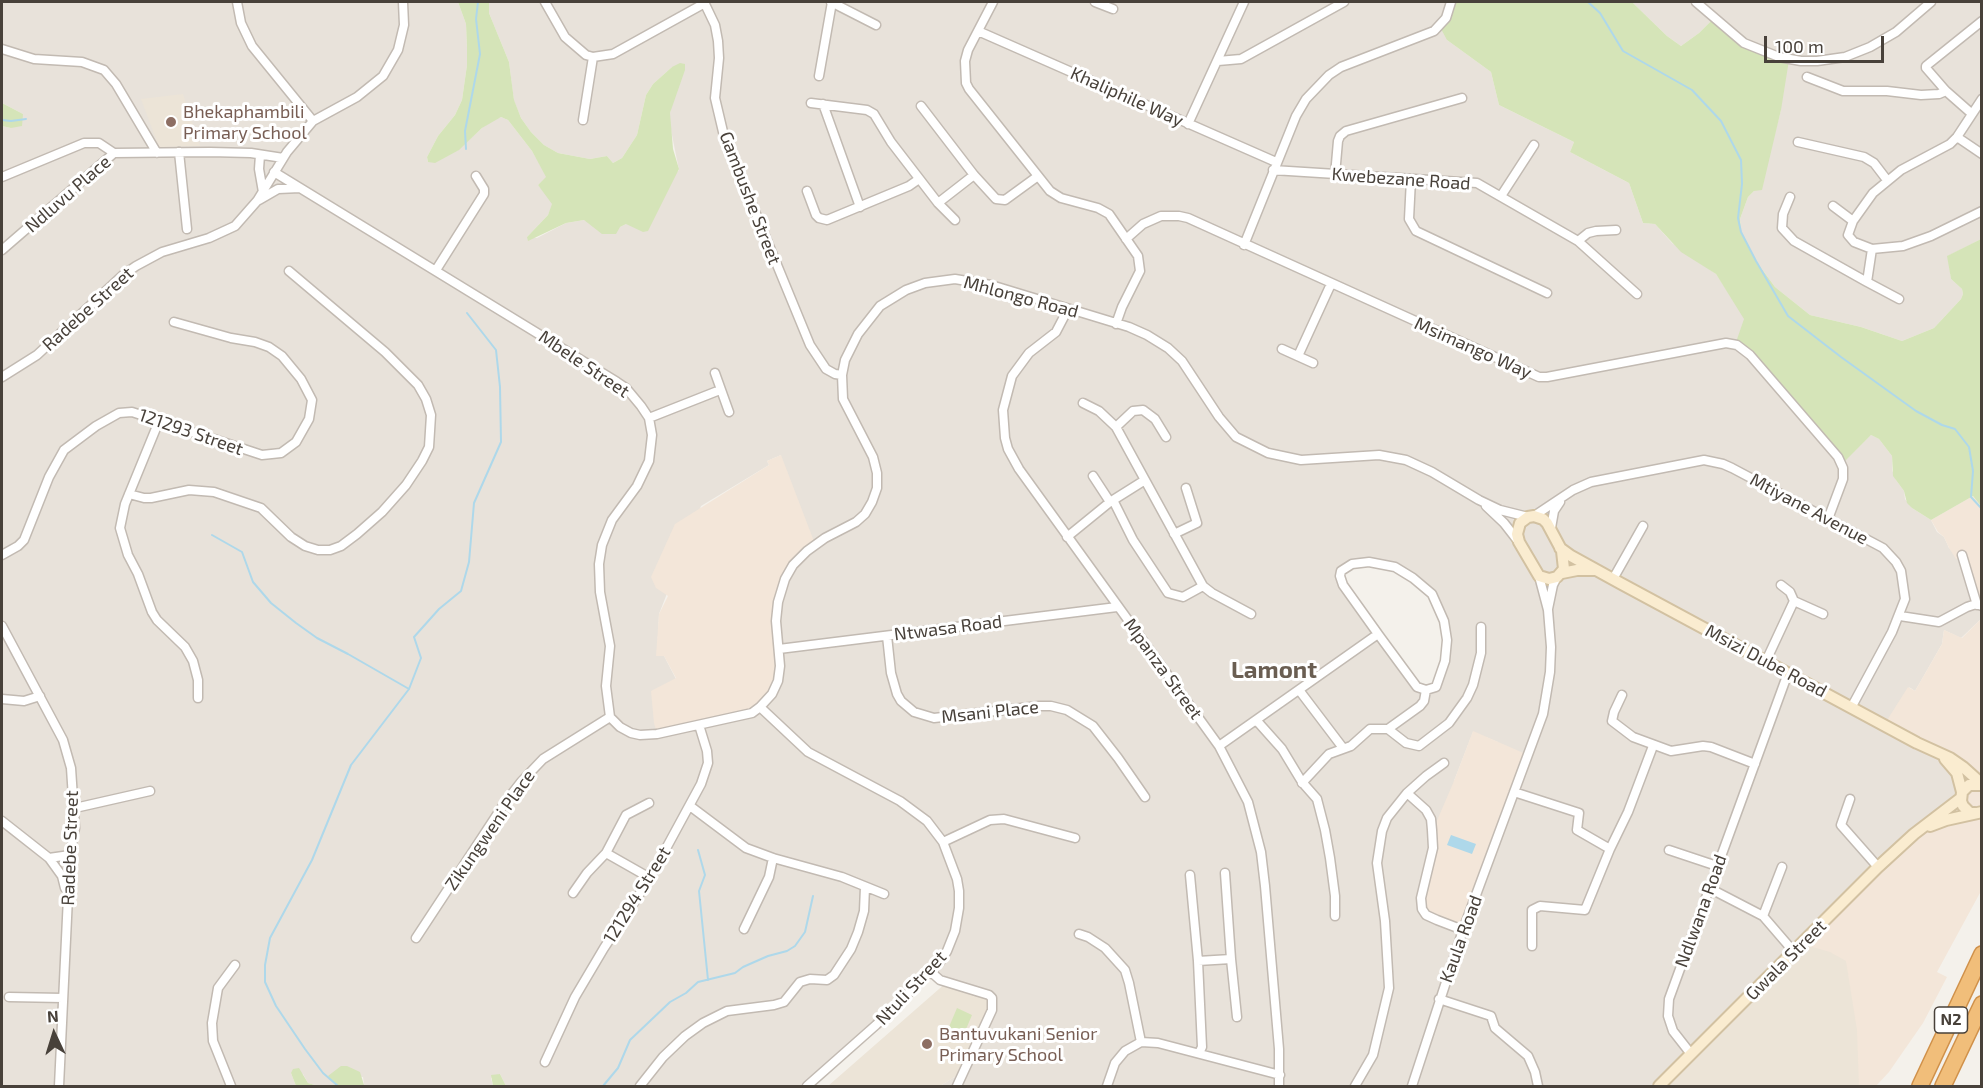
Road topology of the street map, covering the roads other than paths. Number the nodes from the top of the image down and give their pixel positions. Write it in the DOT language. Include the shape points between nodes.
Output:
graph roads {
  1 [pos="237,2"];
  2 [pos="403,2"];
  3 [pos="545,2"];
  4 [pos="705,2"];
  5 [pos="832,2"];
  6 [pos="993,2"];
  7 [pos="1095,2"];
  8 [pos="1244,2"];
  9 [pos="1344,2"];
  10 [pos="1450,2"];
  11 [pos="1696,2"];
  12 [pos="1931,2"];
  13 [pos="1113,9"];
  14 [pos="1982,21"];
  15 [pos="876,25"];
  16 [pos="978,31"];
  17 [pos="2,49"];
  18 [pos="593,57"];
  19 [pos="1218,61"];
  20 [pos="819,76"];
  21 [pos="1807,77"];
  22 [pos="1946,91"];
  23 [pos="1462,98"];
  24 [pos="1982,99"];
  25 [pos="811,103"];
  26 [pos="822,104"];
  27 [pos="921,106"];
  28 [pos="1971,113"];
  29 [pos="583,120"];
  30 [pos="313,121"];
  31 [pos="1188,124"];
  32 [pos="1957,137"];
  33 [pos="1798,142"];
  34 [pos="1534,145"];
  35 [pos="179,152"];
  36 [pos="114,153"];
  37 [pos="157,153"];
  38 [pos="1982,154"];
  39 [pos="260,155"];
  40 [pos="283,158"];
  41 [pos="1275,166"];
  42 [pos="274,172"];
  43 [pos="974,175"];
  44 [pos="1335,175"];
  45 [pos="476,176"];
  46 [pos="1038,176"];
  47 [pos="2,177"];
  48 [pos="919,178"];
  49 [pos="1411,179"];
  50 [pos="1887,180"];
  51 [pos="303,189"];
  52 [pos="807,191"];
  53 [pos="262,192"];
  54 [pos="1501,196"];
  55 [pos="1790,197"];
  56 [pos="257,201"];
  57 [pos="938,203"];
  58 [pos="1833,206"];
  59 [pos="860,207"];
  60 [pos="1982,211"];
  61 [pos="955,220"];
  62 [pos="1853,221"];
  63 [pos="188,229"];
  64 [pos="1616,230"];
  65 [pos="1126,239"];
  66 [pos="1578,241"];
  67 [pos="1244,245"];
  68 [pos="1872,249"];
  69 [pos="2,250"];
  70 [pos="436,270"];
  71 [pos="289,271"];
  72 [pos="1868,282"];
  73 [pos="1331,284"];
  74 [pos="1547,292"];
  75 [pos="1637,294"];
  76 [pos="1899,299"];
  77 [pos="1068,309"];
  78 [pos="174,322"];
  79 [pos="1116,324"];
  80 [pos="1282,349"];
  81 [pos="1298,356"];
  82 [pos="1313,363"];
  83 [pos="715,373"];
  84 [pos="842,375"];
  85 [pos="2,377"];
  86 [pos="720,390"];
  87 [pos="1083,403"];
  88 [pos="729,412"];
  89 [pos="649,418"];
  90 [pos="159,421"];
  91 [pos="1116,427"];
  92 [pos="1166,436"];
  93 [pos="1093,476"];
  94 [pos="1145,480"];
  95 [pos="1186,488"];
  96 [pos="129,494"];
  97 [pos="1564,497"];
  98 [pos="1479,500"];
  99 [pos="1111,501"];
  100 [pos="1531,517"];
  101 [pos="1828,519"];
  102 [pos="1643,526"];
  103 [pos="1551,528"];
  104 [pos="1174,534"];
  105 [pos="1067,537"];
  106 [pos="1519,542"];
  107 [pos="1560,548"];
  108 [pos="2,555"];
  109 [pos="1962,555"];
  110 [pos="1597,570"];
  111 [pos="1559,575"];
  112 [pos="1539,576"];
  113 [pos="1613,579"];
  114 [pos="1781,585"];
  115 [pos="1203,586"];
  116 [pos="1794,601"];
  117 [pos="1979,605"];
  118 [pos="1117,607"];
  119 [pos="1548,610"];
  120 [pos="1251,614"];
  121 [pos="1823,614"];
  122 [pos="1900,616"];
  123 [pos="2,626"];
  124 [pos="1480,627"];
  125 [pos="1378,634"];
  126 [pos="887,636"];
  127 [pos="779,650"];
  128 [pos="1766,661"];
  129 [pos="1788,673"];
  130 [pos="1299,690"];
  131 [pos="1426,690"];
  132 [pos="1622,695"];
  133 [pos="40,696"];
  134 [pos="198,698"];
  135 [pos="2,699"];
  136 [pos="760,707"];
  137 [pos="1851,708"];
  138 [pos="610,717"];
  139 [pos="1257,721"];
  140 [pos="699,725"];
  141 [pos="1388,729"];
  142 [pos="1220,746"];
  143 [pos="1653,746"];
  144 [pos="1343,748"];
  145 [pos="1935,752"];
  146 [pos="1444,764"];
  147 [pos="1755,764"];
  148 [pos="1302,783"];
  149 [pos="1982,785"];
  150 [pos="150,791"];
  151 [pos="1514,792"];
  152 [pos="1407,793"];
  153 [pos="1962,795"];
  154 [pos="1145,797"];
  155 [pos="1850,799"];
  156 [pos="649,803"];
  157 [pos="690,806"];
  158 [pos="75,808"];
  159 [pos="1978,813"];
  160 [pos="2,821"];
  161 [pos="1914,834"];
  162 [pos="1075,838"];
  163 [pos="943,842"];
  164 [pos="1610,849"];
  165 [pos="1669,850"];
  166 [pos="606,854"];
  167 [pos="70,855"];
  168 [pos="49,858"];
  169 [pos="773,858"];
  170 [pos="1717,866"];
  171 [pos="1782,867"];
  172 [pos="1878,867"];
  173 [pos="1225,873"];
  174 [pos="1190,875"];
  175 [pos="650,878"];
  176 [pos="865,886"];
  177 [pos="1709,888"];
  178 [pos="573,894"];
  179 [pos="884,894"];
  180 [pos="68,897"];
  181 [pos="1335,916"];
  182 [pos="1763,916"];
  183 [pos="744,929"];
  184 [pos="1462,930"];
  185 [pos="1079,934"];
  186 [pos="416,938"];
  187 [pos="1532,946"];
  188 [pos="1794,952"];
  189 [pos="1982,954"];
  190 [pos="1231,959"];
  191 [pos="1198,962"];
  192 [pos="235,965"];
  193 [pos="931,972"];
  194 [pos="9,997"];
  195 [pos="63,998"];
  196 [pos="1439,999"];
  197 [pos="1982,1004"];
  198 [pos="1237,1017"];
  199 [pos="1141,1042"];
  200 [pos="1199,1053"];
  201 [pos="1691,1054"];
  202 [pos="545,1062"];
  203 [pos="1280,1075"];
  204 [pos="59,1086"];
  205 [pos="231,1086"];
  206 [pos="640,1086"];
  207 [pos="807,1086"];
  208 [pos="959,1086"];
  209 [pos="1107,1086"];
  210 [pos="1279,1086"];
  211 [pos="1355,1086"];
  212 [pos="1412,1086"];
  213 [pos="1538,1086"];
  214 [pos="1659,1086"];
  215 [pos="1920,1086"];
  216 [pos="1943,1086"];
  1 -- 30 [label="street" via="252,46"];
  2 -- 30 [label="street" via="401,39 383,76 357,97"];
  3 -- 18 [label="street" via="565,37"];
  4 -- 18 [label="street" via="614,54"];
  4 -- 84 [label="street, Gambushe Street" via="718,41 715,98 724,136 813,351 826,369"];
  5 -- 15 [label="street"];
  5 -- 20 [label="street"];
  6 -- 16 [label="street"];
  7 -- 13 [label="street"];
  8 -- 19 [label="street"];
  9 -- 19 [label="street" via="1241,59"];
  10 -- 41 [label="street" via="1446,18 1434,31 1352,61 1329,75 1301,107"];
  11 -- 12 [label="street" via="1744,43 1779,57 1817,62 1870,48"];
  14 -- 22 [label="street" via="1926,66"];
  16 -- 31 [label="street, Khaliphile Way"];
  16 -- 46 [label="street" via="964,62 966,83"];
  17 -- 37 [label="street" via="34,59 82,62 104,70"];
  18 -- 29 [label="street"];
  19 -- 31 [label="street"];
  21 -- 22 [label="street" via="1848,91 1921,95"];
  22 -- 28 [label="street"];
  23 -- 44 [label="street" via="1346,131 1338,141"];
  24 -- 28 [label="street"];
  25 -- 26 [label="street"];
  26 -- 48 [label="street" via="874,114"];
  26 -- 59 [label="street"];
  27 -- 43 [label="street"];
  28 -- 32 [label="street"];
  30 -- 40 [label="street, Radebe Street"];
  31 -- 41 [label="street, Khaliphile Way"];
  32 -- 38 [label="street"];
  32 -- 50 [label="street"];
  33 -- 50 [label="street" via="1864,157"];
  34 -- 54 [label="street"];
  35 -- 37 [label="street, Ndluvu Place"];
  35 -- 39 [label="street, Ndluvu Place"];
  35 -- 63 [label="street"];
  36 -- 37 [label="street, Ndluvu Place"];
  36 -- 47 [label="street" via="99,143 84,143"];
  36 -- 69 [label="street, Ndluvu Place"];
  39 -- 40 [label="street, Ndluvu Place"];
  39 -- 53 [label="street"];
  40 -- 42 [label="street, Radebe Street"];
  41 -- 44 [label="street, Kwebezane Road"];
  41 -- 67 [label="street"];
  42 -- 51 [label="street, Mbele Street"];
  42 -- 53 [label="street, Radebe Street"];
  43 -- 46 [label="street" via="999,200 1005,200"];
  43 -- 57 [label="street"];
  44 -- 49 [label="street, Kwebezane Road"];
  45 -- 70 [label="street" via="484,194"];
  46 -- 65 [label="street" via="1054,195 1108,214"];
  48 -- 57 [label="street"];
  48 -- 59 [label="street"];
  49 -- 54 [label="street, Kwebezane Road" via="1471,182"];
  49 -- 74 [label="street" via="1409,219 1416,231"];
  50 -- 62 [label="street"];
  51 -- 56 [label="street" via="279,189"];
  51 -- 70 [label="street, Mbele Street"];
  52 -- 59 [label="street" via="822,220"];
  53 -- 56 [label="street, Radebe Street"];
  54 -- 66 [label="street, Kwebezane Road"];
  55 -- 72 [label="street" via="1782,228 1790,238"];
  56 -- 85 [label="street, Radebe Street" via="235,226 162,252 136,266 37,355"];
  57 -- 61 [label="street"];
  58 -- 62 [label="street"];
  60 -- 68 [label="street" via="1910,244"];
  62 -- 68 [label="street" via="1850,239"];
  64 -- 66 [label="street" via="1588,233"];
  65 -- 67 [label="street, Msimango Way" via="1153,219 1179,216"];
  65 -- 79 [label="street" via="1140,261 1140,271"];
  66 -- 75 [label="street, Kwebezane Road"];
  67 -- 73 [label="street, Msimango Way"];
  68 -- 72 [label="street"];
  70 -- 89 [label="street, Mbele Street" via="626,388"];
  71 -- 96 [label="street" via="385,352 426,399 431,415 429,447 406,485 357,534 330,550 305,546 261,508 214,492 189,490 151,498"];
  72 -- 76 [label="street"];
  73 -- 81 [label="street"];
  73 -- 101 [label="street, Msimango Way" via="1539,377 1726,343 1737,345 1838,457 1844,479"];
  77 -- 79 [label="street, Mhlongo Road"];
  77 -- 84 [label="street, Mhlongo Road" via="974,281 925,283 880,306 858,334"];
  77 -- 105 [label="street, Mpanza Street" via="1056,332 1029,353 1012,376 1003,421 1012,458"];
  78 -- 90 [label="street, 121293 Street" via="269,347 301,379 312,400 302,433 289,449 271,456"];
  79 -- 98 [label="street, Mhlongo Road" via="1147,335 1176,354 1226,427 1259,449 1300,460 1394,457 1417,465"];
  80 -- 81 [label="street"];
  81 -- 82 [label="street"];
  83 -- 86 [label="street"];
  84 -- 127 [label="street, Mhlongo Road" via="843,399 873,457 877,488 872,502 856,522 815,544 793,565 778,602"];
  86 -- 88 [label="street"];
  86 -- 89 [label="street"];
  87 -- 91 [label="street"];
  89 -- 138 [label="street" via="649,461 637,486 612,520 599,564 610,646 606,686"];
  90 -- 96 [label="street"];
  90 -- 108 [label="street, 121293 Street" via="132,412 119,413 64,450 24,540"];
  91 -- 92 [label="street" via="1132,411 1143,410 1155,419"];
  91 -- 94 [label="street"];
  93 -- 99 [label="street"];
  94 -- 99 [label="street"];
  94 -- 104 [label="street"];
  95 -- 104 [label="street" via="1197,523"];
  96 -- 134 [label="street" via="120,519 122,538 152,612 193,661"];
  97 -- 100 [label="street, Mtiyane Avenue"];
  97 -- 101 [label="street, Mtiyane Avenue" via="1600,479 1704,460 1732,468"];
  97 -- 103 [label="street" via="1554,511"];
  98 -- 100 [label="street, Mhlongo Road"];
  98 -- 106 [label="street, Mhlongo Road"];
  99 -- 105 [label="street"];
  99 -- 115 [label="street" via="1168,593 1183,597"];
  100 -- 103 [label="street" via="1543,519"];
  100 -- 106 [label="street" via="1517,528"];
  101 -- 122 [label="street, Mtiyane Avenue" via="1882,548 1896,562 1905,589"];
  102 -- 113 [label="street"];
  103 -- 107 [label="street"];
  104 -- 115 [label="street"];
  105 -- 118 [label="street, Mpanza Street"];
  106 -- 112 [label="street"];
  107 -- 110 [label="street, Msizi Dube Road"];
  107 -- 111 [label="street" via="1564,564"];
  109 -- 117 [label="street"];
  110 -- 111 [label="street"];
  110 -- 113 [label="street, Msizi Dube Road"];
  111 -- 112 [label="street" via="1549,579"];
  111 -- 119 [label="street, Kaula Road"];
  112 -- 119 [label="street, Kaula Road"];
  113 -- 128 [label="street, Msizi Dube Road"];
  114 -- 116 [label="street"];
  115 -- 120 [label="street"];
  116 -- 121 [label="street"];
  116 -- 128 [label="street"];
  117 -- 122 [label="street" via="1939,622"];
  118 -- 126 [label="street, Ntwasa Road"];
  118 -- 142 [label="street, Mpanza Street"];
  119 -- 151 [label="street, Kaula Road" via="1552,653 1548,689 1543,714"];
  122 -- 137 [label="street, Mtiyane Avenue"];
  123 -- 133 [label="street, Radebe Street"];
  124 -- 141 [label="street" via="1481,653 1473,685 1449,723 1419,746 1406,743"];
  125 -- 130 [label="street"];
  125 -- 131 [label="street" via="1417,687"];
  125 -- 131 [label="street" via="1343,585 1340,574 1345,567 1369,562 1395,567 1432,594 1448,640 1436,687"];
  126 -- 127 [label="street, Ntwasa Road"];
  126 -- 154 [label="street, Msani Place" via="897,694 914,712 934,718 1051,705 1067,710 1093,726"];
  127 -- 136 [label="street, Mhlongo Road" via="778,681"];
  128 -- 129 [label="street, Msizi Dube Road"];
  129 -- 137 [label="street, Msizi Dube Road"];
  129 -- 147 [label="street, Ndlwana Road"];
  130 -- 139 [label="street"];
  130 -- 144 [label="street"];
  131 -- 141 [label="street" via="1420,706"];
  132 -- 143 [label="street" via="1612,722"];
  133 -- 135 [label="street" via="24,701"];
  133 -- 158 [label="street, Radebe Street" via="68,753"];
  136 -- 140 [label="street" via="752,713"];
  136 -- 163 [label="street, Ntuli Street" via="808,752 912,809"];
  137 -- 145 [label="street, Msizi Dube Road"];
  138 -- 140 [label="street" via="620,727 640,735"];
  138 -- 186 [label="street, Zikungweni Place" via="543,759 521,782"];
  139 -- 142 [label="street"];
  139 -- 148 [label="street" via="1282,749"];
  140 -- 157 [label="street, 121294 Street" via="708,763"];
  141 -- 144 [label="street" via="1370,729"];
  142 -- 203 [label="street, Mpanza Street" via="1248,802 1261,852"];
  143 -- 147 [label="street" via="1671,751 1703,746"];
  143 -- 164 [label="street"];
  144 -- 148 [label="street" via="1329,754"];
  145 -- 149 [label="street, Msizi Dube Road" via="1963,766"];
  145 -- 153 [label="street, Msizi Dube Road" via="1954,768"];
  146 -- 152 [label="street"];
  147 -- 170 [label="street, Ndlwana Road"];
  148 -- 181 [label="street" via="1317,799 1321,814"];
  149 -- 153 [label="street, Gwala Street" via="1969,785"];
  150 -- 158 [label="street"];
  151 -- 164 [label="street" via="1579,813 1577,830"];
  151 -- 184 [label="street, Kaula Road"];
  152 -- 184 [label="street" via="1431,819 1433,848 1422,909 1426,915"];
  152 -- 211 [label="street" via="1387,818 1379,844 1377,863 1389,988 1373,1055"];
  153 -- 159 [label="street, Msizi Dube Road" via="1966,810"];
  153 -- 161 [label="street, Gwala Street"];
  155 -- 172 [label="street" via="1840,825"];
  156 -- 166 [label="street" via="626,815"];
  157 -- 169 [label="street" via="746,848"];
  157 -- 175 [label="street, 121294 Street"];
  158 -- 167 [label="street, Radebe Street"];
  159 -- 161 [label="street, Gwala Street" via="1946,820"];
  160 -- 168 [label="street"];
  161 -- 172 [label="street, Gwala Street"];
  162 -- 163 [label="street" via="1004,819 990,820"];
  163 -- 193 [label="street, Ntuli Street" via="957,879 959,908 947,951"];
  164 -- 187 [label="street" via="1585,910 1540,906 1532,910"];
  165 -- 170 [label="street"];
  166 -- 175 [label="street"];
  166 -- 178 [label="street"];
  167 -- 168 [label="street"];
  167 -- 180 [label="street, Radebe Street"];
  168 -- 180 [label="street" via="62,876"];
  169 -- 176 [label="street"];
  169 -- 183 [label="street" via="769,877"];
  170 -- 177 [label="street, Ndlwana Road"];
  171 -- 182 [label="street"];
  172 -- 188 [label="street, Gwala Street"];
  173 -- 190 [label="street"];
  174 -- 191 [label="street"];
  175 -- 202 [label="street, 121294 Street" via="575,997"];
  176 -- 179 [label="street"];
  176 -- 206 [label="street" via="858,932 834,975 827,980 800,982 784,1002 727,1011 703,1023 663,1057"];
  177 -- 182 [label="street"];
  177 -- 201 [label="street, Ndlwana Road" via="1668,1006 1673,1032"];
  180 -- 195 [label="street, Radebe Street"];
  182 -- 188 [label="street"];
  184 -- 196 [label="street, Kaula Road"];
  185 -- 199 [label="street" via="1105,948 1125,970"];
  188 -- 201 [label="street, Gwala Street"];
  189 -- 215 [label="highway, N2"];
  190 -- 191 [label="street"];
  190 -- 198 [label="street"];
  191 -- 200 [label="street" via="1202,1047"];
  192 -- 205 [label="street" via="218,988 211,1033"];
  193 -- 207 [label="street, Ntuli Street"];
  193 -- 208 [label="street" via="940,980 992,998 992,1010"];
  194 -- 195 [label="street"];
  195 -- 204 [label="street, Radebe Street"];
  196 -- 212 [label="street, Kaula Road"];
  196 -- 213 [label="street" via="1491,1016 1495,1028 1528,1056"];
  197 -- 216 [label="highway, N2"];
  199 -- 200 [label="street"];
  199 -- 209 [label="street" via="1125,1050 1115,1063"];
  200 -- 203 [label="street"];
  201 -- 214 [label="street, Gwala Street"];
  203 -- 210 [label="street, Mpanza Street"];
}
